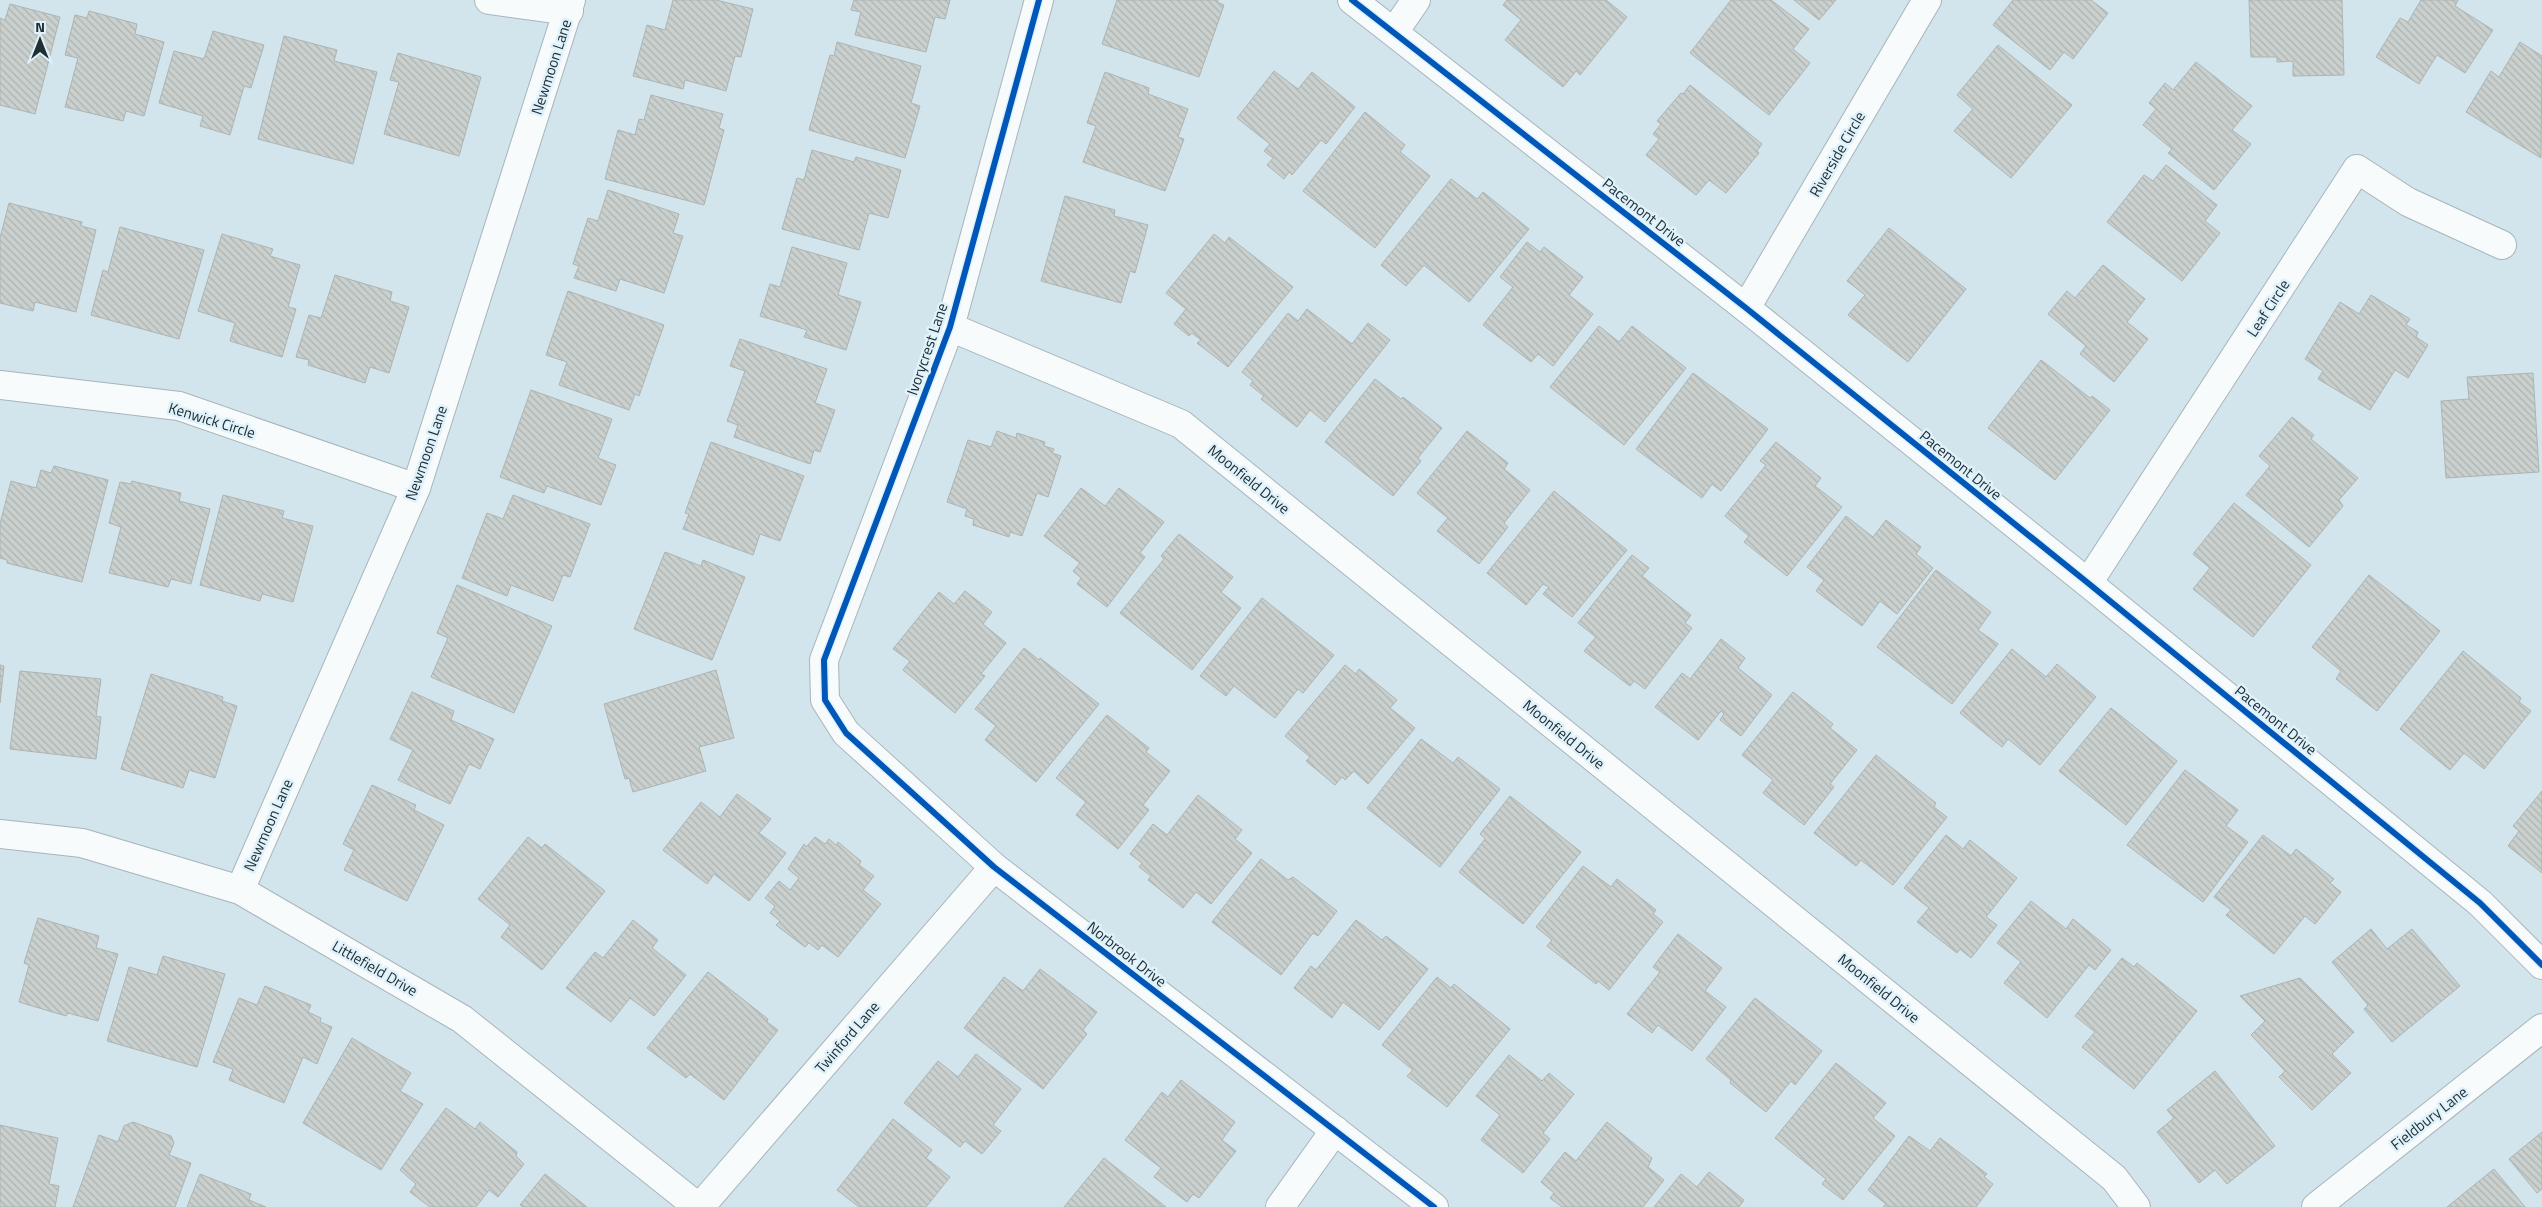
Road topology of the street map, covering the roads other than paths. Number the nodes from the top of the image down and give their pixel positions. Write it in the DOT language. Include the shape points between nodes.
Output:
graph roads {
  1 [pos="489,0"];
  2 [pos="1039,0"];
  3 [pos="1352,0"];
  4 [pos="1416,0"];
  5 [pos="1927,0"];
  6 [pos="570,6"];
  7 [pos="1394,32"];
  8 [pos="2502,245"];
  9 [pos="1746,308"];
  10 [pos="950,326"];
  11 [pos="0,385"];
  12 [pos="416,488"];
  13 [pos="2088,583"];
  14 [pos="825,700"];
  15 [pos="0,834"];
  16 [pos="994,867"];
  17 [pos="240,890"];
  18 [pos="2542,965"];
  19 [pos="2542,1028"];
  20 [pos="1335,1130"];
  21 [pos="699,1207"];
  22 [pos="1280,1207"];
  23 [pos="1434,1207"];
  24 [pos="2136,1207"];
  25 [pos="2316,1207"];
  1 -- 6 [label="street"];
  2 -- 10 [label="street, Ivorycrest Lane"];
  3 -- 7 [label="street, Pacemont Drive"];
  4 -- 7 [label="street"];
  5 -- 9 [label="street, Riverside Circle"];
  6 -- 12 [label="street, Newmoon Lane"];
  7 -- 9 [label="street, Pacemont Drive"];
  8 -- 13 [label="street, Leaf Circle" via="2408,202 2357,169"];
  9 -- 13 [label="street, Pacemont Drive"];
  10 -- 14 [label="street, Ivorycrest Lane" via="824,660"];
  10 -- 24 [label="street, Moonfield Drive" via="1181,424 2114,1178"];
  11 -- 12 [label="street, Kenwick Circle" via="178,406"];
  12 -- 17 [label="street, Newmoon Lane"];
  13 -- 18 [label="street, Pacemont Drive" via="2480,903"];
  14 -- 16 [label="street, Norbrook Drive" via="846,733"];
  15 -- 17 [label="street, Littlefield Drive" via="82,843"];
  16 -- 20 [label="street, Norbrook Drive"];
  16 -- 21 [label="street, Twinford Lane"];
  17 -- 21 [label="street, Littlefield Drive" via="462,1019"];
  19 -- 25 [label="street, Fieldbury Lane"];
  20 -- 22 [label="street"];
  20 -- 23 [label="street, Norbrook Drive"];
}
